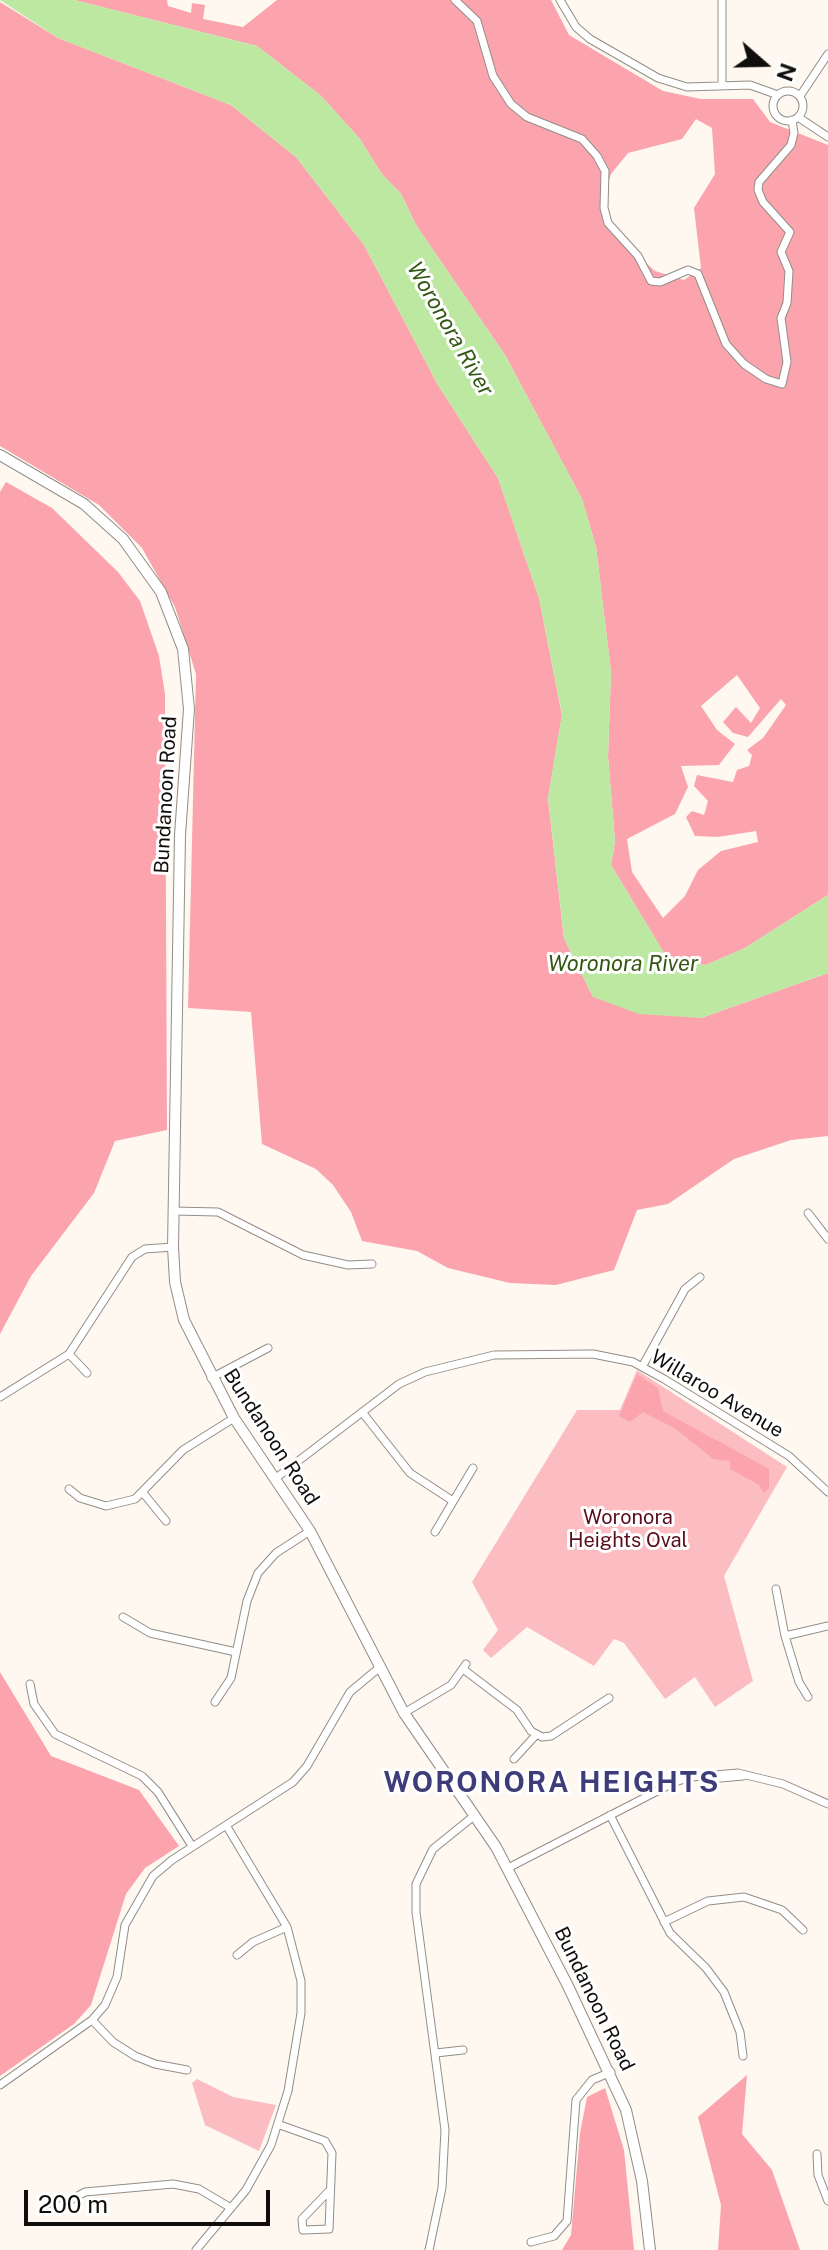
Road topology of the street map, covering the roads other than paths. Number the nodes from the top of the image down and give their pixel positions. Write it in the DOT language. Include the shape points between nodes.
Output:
graph roads {
  1 [pos="455,0"];
  2 [pos="560,0"];
  3 [pos="722,0"];
  4 [pos="828,54"];
  5 [pos="722,86"];
  6 [pos="778,95"];
  7 [pos="800,96"];
  8 [pos="795,118"];
  9 [pos="828,137"];
  10 [pos="0,455"];
  11 [pos="173,1211"];
  12 [pos="808,1213"];
  13 [pos="828,1239"];
  14 [pos="173,1247"];
  15 [pos="372,1264"];
  16 [pos="700,1277"];
  17 [pos="268,1348"];
  18 [pos="69,1354"];
  19 [pos="642,1367"];
  20 [pos="87,1373"];
  21 [pos="211,1378"];
  22 [pos="0,1397"];
  23 [pos="362,1412"];
  24 [pos="234,1418"];
  25 [pos="473,1468"];
  26 [pos="276,1478"];
  27 [pos="69,1489"];
  28 [pos="828,1492"];
  29 [pos="144,1494"];
  30 [pos="453,1501"];
  31 [pos="166,1521"];
  32 [pos="310,1531"];
  33 [pos="435,1532"];
  34 [pos="776,1589"];
  35 [pos="123,1617"];
  36 [pos="828,1626"];
  37 [pos="785,1636"];
  38 [pos="236,1652"];
  39 [pos="380,1667"];
  40 [pos="30,1684"];
  41 [pos="808,1697"];
  42 [pos="609,1698"];
  43 [pos="215,1702"];
  44 [pos="404,1713"];
  45 [pos="536,1735"];
  46 [pos="514,1759"];
  47 [pos="828,1804"];
  48 [pos="475,1815"];
  49 [pos="610,1815"];
  50 [pos="226,1825"];
  51 [pos="192,1846"];
  52 [pos="508,1868"];
  53 [pos="664,1922"];
  54 [pos="287,1927"];
  55 [pos="803,1930"];
  56 [pos="237,1955"];
  57 [pos="92,2020"];
  58 [pos="463,2050"];
  59 [pos="436,2053"];
  60 [pos="743,2056"];
  61 [pos="187,2070"];
  62 [pos="611,2072"];
  63 [pos="0,2085"];
  64 [pos="280,2125"];
  65 [pos="817,2154"];
  66 [pos="328,2192"];
  67 [pos="828,2201"];
  68 [pos="231,2208"];
  69 [pos="53,2210"];
  70 [pos="531,2242"];
  71 [pos="196,2250"];
  72 [pos="429,2250"];
  73 [pos="650,2250"];
  1 -- 8 [label="street" via="477,21 493,76 511,104 527,117 582,139 597,156 605,171 608,223 638,256 651,281 688,270 698,274 726,344 744,364 782,384 787,362 781,318 789,271 781,252 790,232 758,190 791,145"];
  2 -- 5 [label="street" via="590,39 658,78 687,87"];
  3 -- 5 [label="street"];
  4 -- 7 [label="street"];
  5 -- 6 [label="street" via="750,85"];
  6 -- 7 [label="street" via="787,91"];
  6 -- 8 [label="street" via="775,113 782,119"];
  7 -- 8 [label="street" via="803,104"];
  8 -- 9 [label="street"];
  10 -- 11 [label="street, Bundanoon Road" via="84,504 123,539 161,592 183,649 189,709 180,835"];
  11 -- 14 [label="street, Bundanoon Road"];
  11 -- 15 [label="street" via="218,1212 303,1255 348,1265"];
  12 -- 13 [label="street"];
  14 -- 18 [label="street" via="145,1249 132,1257"];
  14 -- 21 [label="street, Bundanoon Road" via="180,1308"];
  16 -- 19 [label="street" via="685,1289"];
  17 -- 21 [label="street"];
  18 -- 20 [label="street"];
  18 -- 22 [label="street"];
  19 -- 23 [label="street, Willaroo Avenue" via="593,1354 480,1357 411,1378"];
  19 -- 28 [label="street, Willaroo Avenue" via="789,1456"];
  21 -- 24 [label="street, Bundanoon Road"];
  23 -- 26 [label="street, Willaroo Avenue"];
  23 -- 30 [label="street" via="415,1478"];
  24 -- 26 [label="street, Bundanoon Road"];
  24 -- 29 [label="street" via="173,1458"];
  25 -- 30 [label="street"];
  26 -- 32 [label="street, Bundanoon Road"];
  27 -- 29 [label="street" via="106,1506"];
  29 -- 31 [label="street"];
  30 -- 33 [label="street"];
  32 -- 38 [label="street" via="276,1553 258,1573"];
  32 -- 39 [label="street, Bundanoon Road"];
  34 -- 37 [label="street"];
  35 -- 38 [label="street" via="150,1633"];
  36 -- 37 [label="street"];
  37 -- 41 [label="street"];
  38 -- 43 [label="street" via="231,1678"];
  39 -- 44 [label="street, Bundanoon Road"];
  39 -- 50 [label="street" via="354,1687 297,1778"];
  40 -- 51 [label="street" via="34,1704 55,1734 142,1776"];
  42 -- 45 [label="street" via="551,1736"];
  44 -- 45 [label="street" via="451,1685 464,1666 517,1710"];
  44 -- 48 [label="street, Bundanoon Road"];
  45 -- 46 [label="street"];
  47 -- 49 [label="street" via="783,1784 743,1776 671,1785"];
  48 -- 52 [label="street, Bundanoon Road"];
  48 -- 59 [label="street" via="433,1849 416,1884"];
  49 -- 52 [label="street"];
  49 -- 53 [label="street"];
  50 -- 51 [label="street"];
  50 -- 54 [label="street"];
  51 -- 57 [label="street" via="160,1869 135,1903 125,1925 114,1987"];
  52 -- 62 [label="street, Bundanoon Road"];
  53 -- 55 [label="street" via="708,1901 744,1897 774,1905"];
  53 -- 60 [label="street" via="724,1992"];
  54 -- 56 [label="street"];
  54 -- 64 [label="street" via="301,1981 301,2013"];
  57 -- 61 [label="street" via="135,2056"];
  57 -- 63 [label="street"];
  58 -- 59 [label="street"];
  59 -- 72 [label="street" via="444,2169"];
  62 -- 70 [label="street" via="592,2080 576,2100 567,2221 554,2236"];
  62 -- 73 [label="street, Bundanoon Road" via="638,2157"];
  64 -- 66 [label="street" via="329,2145"];
  64 -- 68 [label="street" via="256,2174"];
  65 -- 67 [label="street"];
  66 -- 66 [label="street" via="329,2229 303,2230 302,2219"];
  68 -- 69 [label="street" via="199,2189 173,2184 85,2192"];
  68 -- 71 [label="street"];
}
